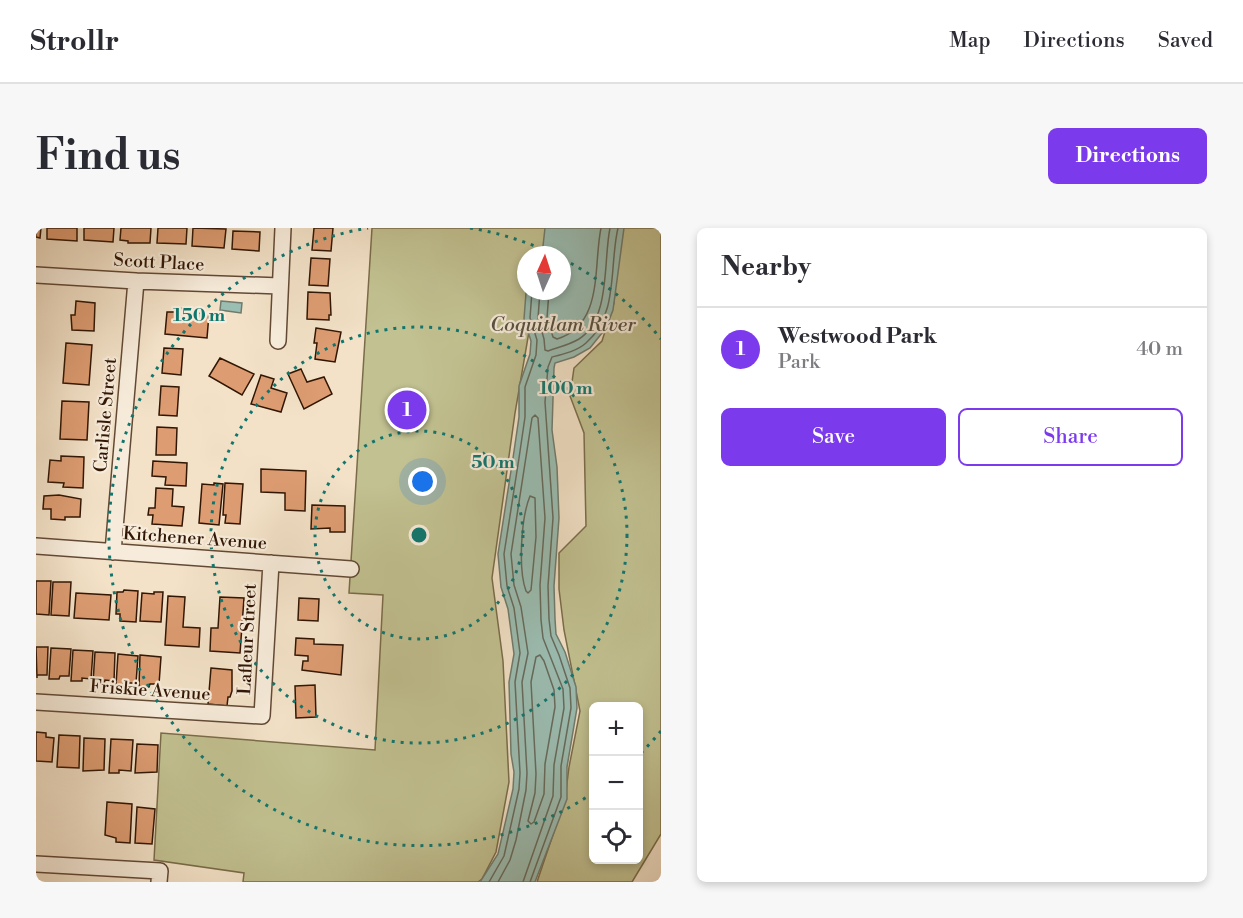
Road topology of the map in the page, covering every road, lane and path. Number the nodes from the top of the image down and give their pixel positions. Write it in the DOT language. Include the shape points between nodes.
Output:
graph roads {
  1 [pos="283,228"];
  2 [pos="36,275"];
  3 [pos="136,281"];
  4 [pos="280,286"];
  5 [pos="278,342"];
  6 [pos="36,546"];
  7 [pos="113,552"];
  8 [pos="271,563"];
  9 [pos="351,569"];
  10 [pos="36,702"];
  11 [pos="262,716"];
  12 [pos="36,864"];
  13 [pos="160,876"];
  1 -- 4 [label="street"];
  2 -- 3 [label="street, Scott Place"];
  3 -- 4 [label="street, Scott Place"];
  3 -- 7 [label="street, Carlisle Street"];
  4 -- 5 [label="street"];
  6 -- 7 [label="street, Kitchener Avenue"];
  7 -- 8 [label="street, Kitchener Avenue"];
  8 -- 9 [label="street, Kitchener Avenue"];
  8 -- 11 [label="street, Lafleur Street"];
  10 -- 11 [label="street, Friskie Avenue"];
  12 -- 13 [label="street"];
}
